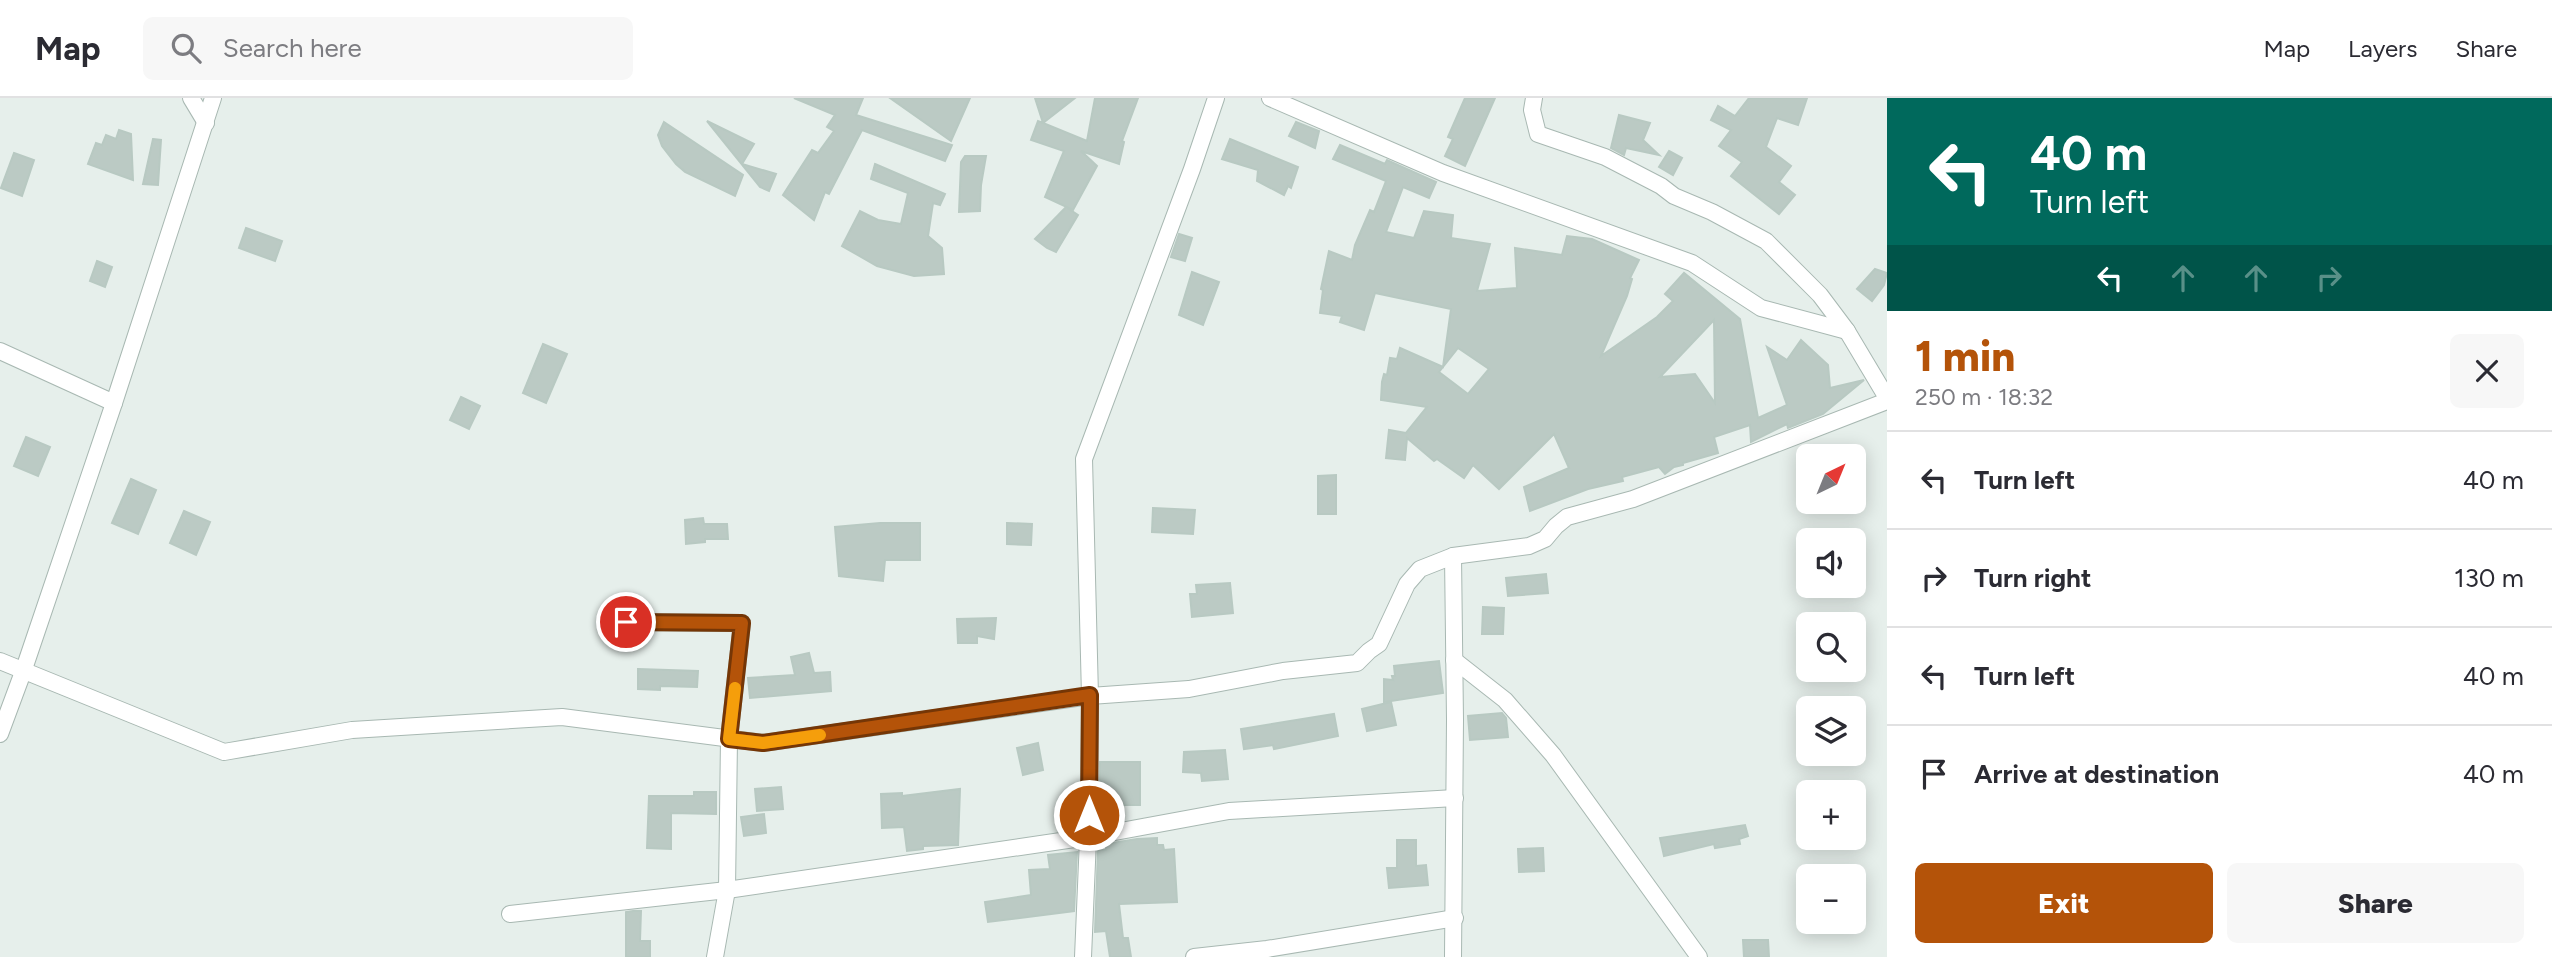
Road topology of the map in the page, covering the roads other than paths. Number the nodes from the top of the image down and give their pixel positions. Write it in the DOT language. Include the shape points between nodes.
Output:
graph roads {
  1 [pos="191,98"];
  2 [pos="213,98"];
  3 [pos="1216,98"];
  4 [pos="1270,98"];
  5 [pos="1534,98"];
  6 [pos="206,123"];
  7 [pos="1847,331"];
  8 [pos="0,351"];
  9 [pos="1887,400"];
  10 [pos="114,403"];
  11 [pos="1453,556"];
  12 [pos="626,622"];
  13 [pos="1454,660"];
  14 [pos="0,661"];
  15 [pos="23,672"];
  16 [pos="1090,695"];
  17 [pos="0,734"];
  18 [pos="729,739"];
  19 [pos="1455,798"];
  20 [pos="1088,837"];
  21 [pos="727,890"];
  22 [pos="510,914"];
  23 [pos="1455,918"];
  24 [pos="715,957"];
  25 [pos="1083,957"];
  26 [pos="1194,957"];
  27 [pos="1453,957"];
  28 [pos="1699,957"];
  1 -- 6 [label="street"];
  2 -- 6 [label="street"];
  3 -- 16 [label="street" via="1084,459"];
  4 -- 7 [label="street" via="1443,173 1692,263 1761,308"];
  5 -- 7 [label="street" via="1538,134 1605,157 1766,241 1820,295"];
  6 -- 10 [label="street"];
  7 -- 9 [label="street"];
  8 -- 10 [label="street"];
  9 -- 11 [label="street" via="1633,499 1567,517 1545,539 1530,546"];
  10 -- 15 [label="street"];
  11 -- 13 [label="street"];
  11 -- 16 [label="street" via="1420,569 1407,584 1379,644 1357,663 1283,670 1189,689"];
  12 -- 18 [label="street" via="742,623"];
  13 -- 19 [label="street"];
  13 -- 28 [label="street" via="1505,700 1553,755"];
  14 -- 15 [label="street"];
  15 -- 17 [label="street"];
  15 -- 18 [label="street" via="225,752 352,730 562,717"];
  16 -- 18 [label="street" via="763,743"];
  16 -- 20 [label="street"];
  18 -- 21 [label="street"];
  19 -- 20 [label="street" via="1228,811"];
  19 -- 23 [label="street"];
  20 -- 21 [label="street"];
  20 -- 25 [label="street"];
  21 -- 22 [label="street"];
  21 -- 24 [label="street"];
  23 -- 26 [label="street"];
  23 -- 27 [label="street"];
}
